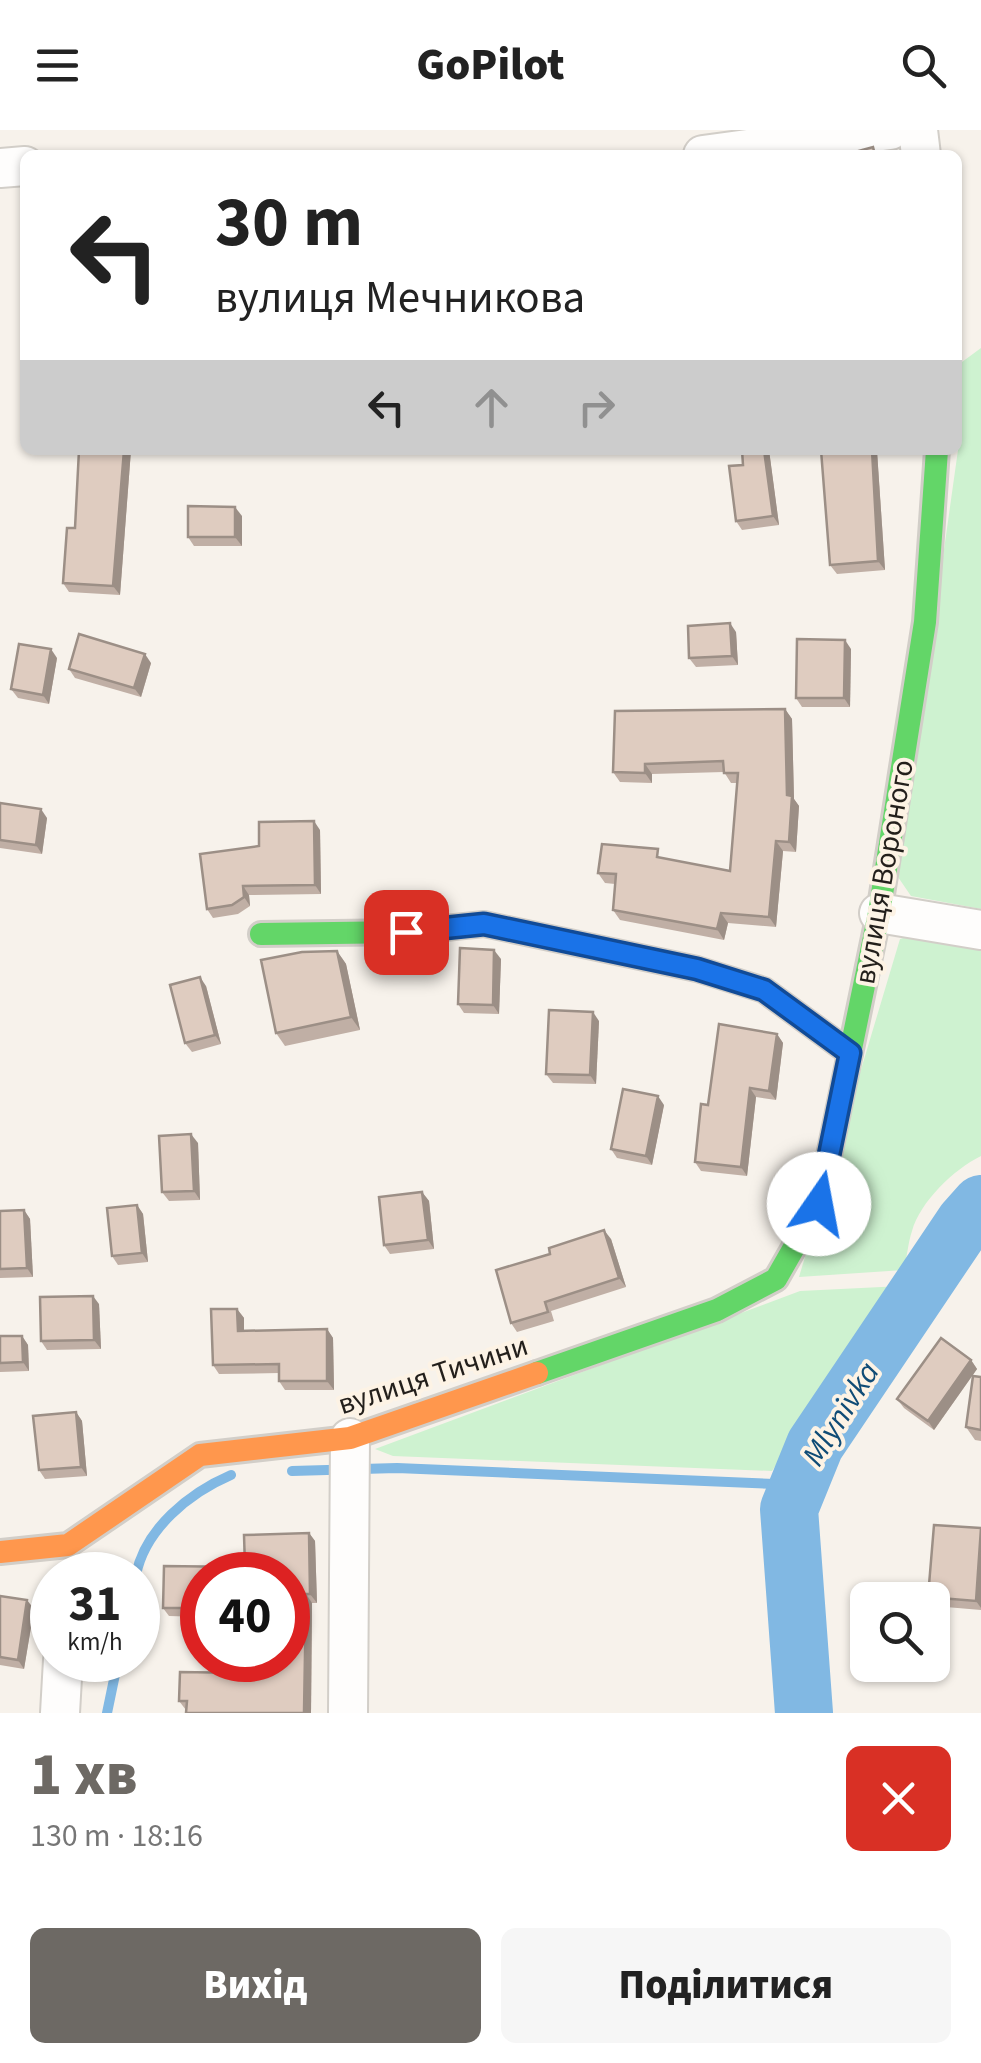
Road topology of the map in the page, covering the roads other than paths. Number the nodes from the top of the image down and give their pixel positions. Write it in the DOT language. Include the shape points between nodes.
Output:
graph roads {
  1 [pos="890,130"];
  2 [pos="740,150"];
  3 [pos="937,455"];
  4 [pos="879,912"];
  5 [pos="981,930"];
  6 [pos="261,934"];
  7 [pos="850,1053"];
  8 [pos="776,1279"];
  9 [pos="350,1445"];
  10 [pos="0,1552"];
  11 [pos="77,1552"];
  12 [pos="30,1556"];
  13 [pos="62,1682"];
  14 [pos="60,1713"];
  15 [pos="348,1713"];
  1 -- 2 [label="street"];
  3 -- 4 [label="street, вулиця Вороного" via="925,622"];
  4 -- 5 [label="street"];
  4 -- 7 [label="street, вулиця Вороного"];
  6 -- 7 [label="street" via="484,924 697,969 764,990"];
  7 -- 8 [label="street, вулиця Вороного" via="819,1204"];
  8 -- 9 [label="street, вулиця Тичини" via="717,1310"];
  9 -- 11 [label="street, вулиця Тичини" via="200,1454"];
  9 -- 15 [label="street"];
  10 -- 12 [label="street, вулиця Тичини"];
  13 -- 14 [label="street"];
}
